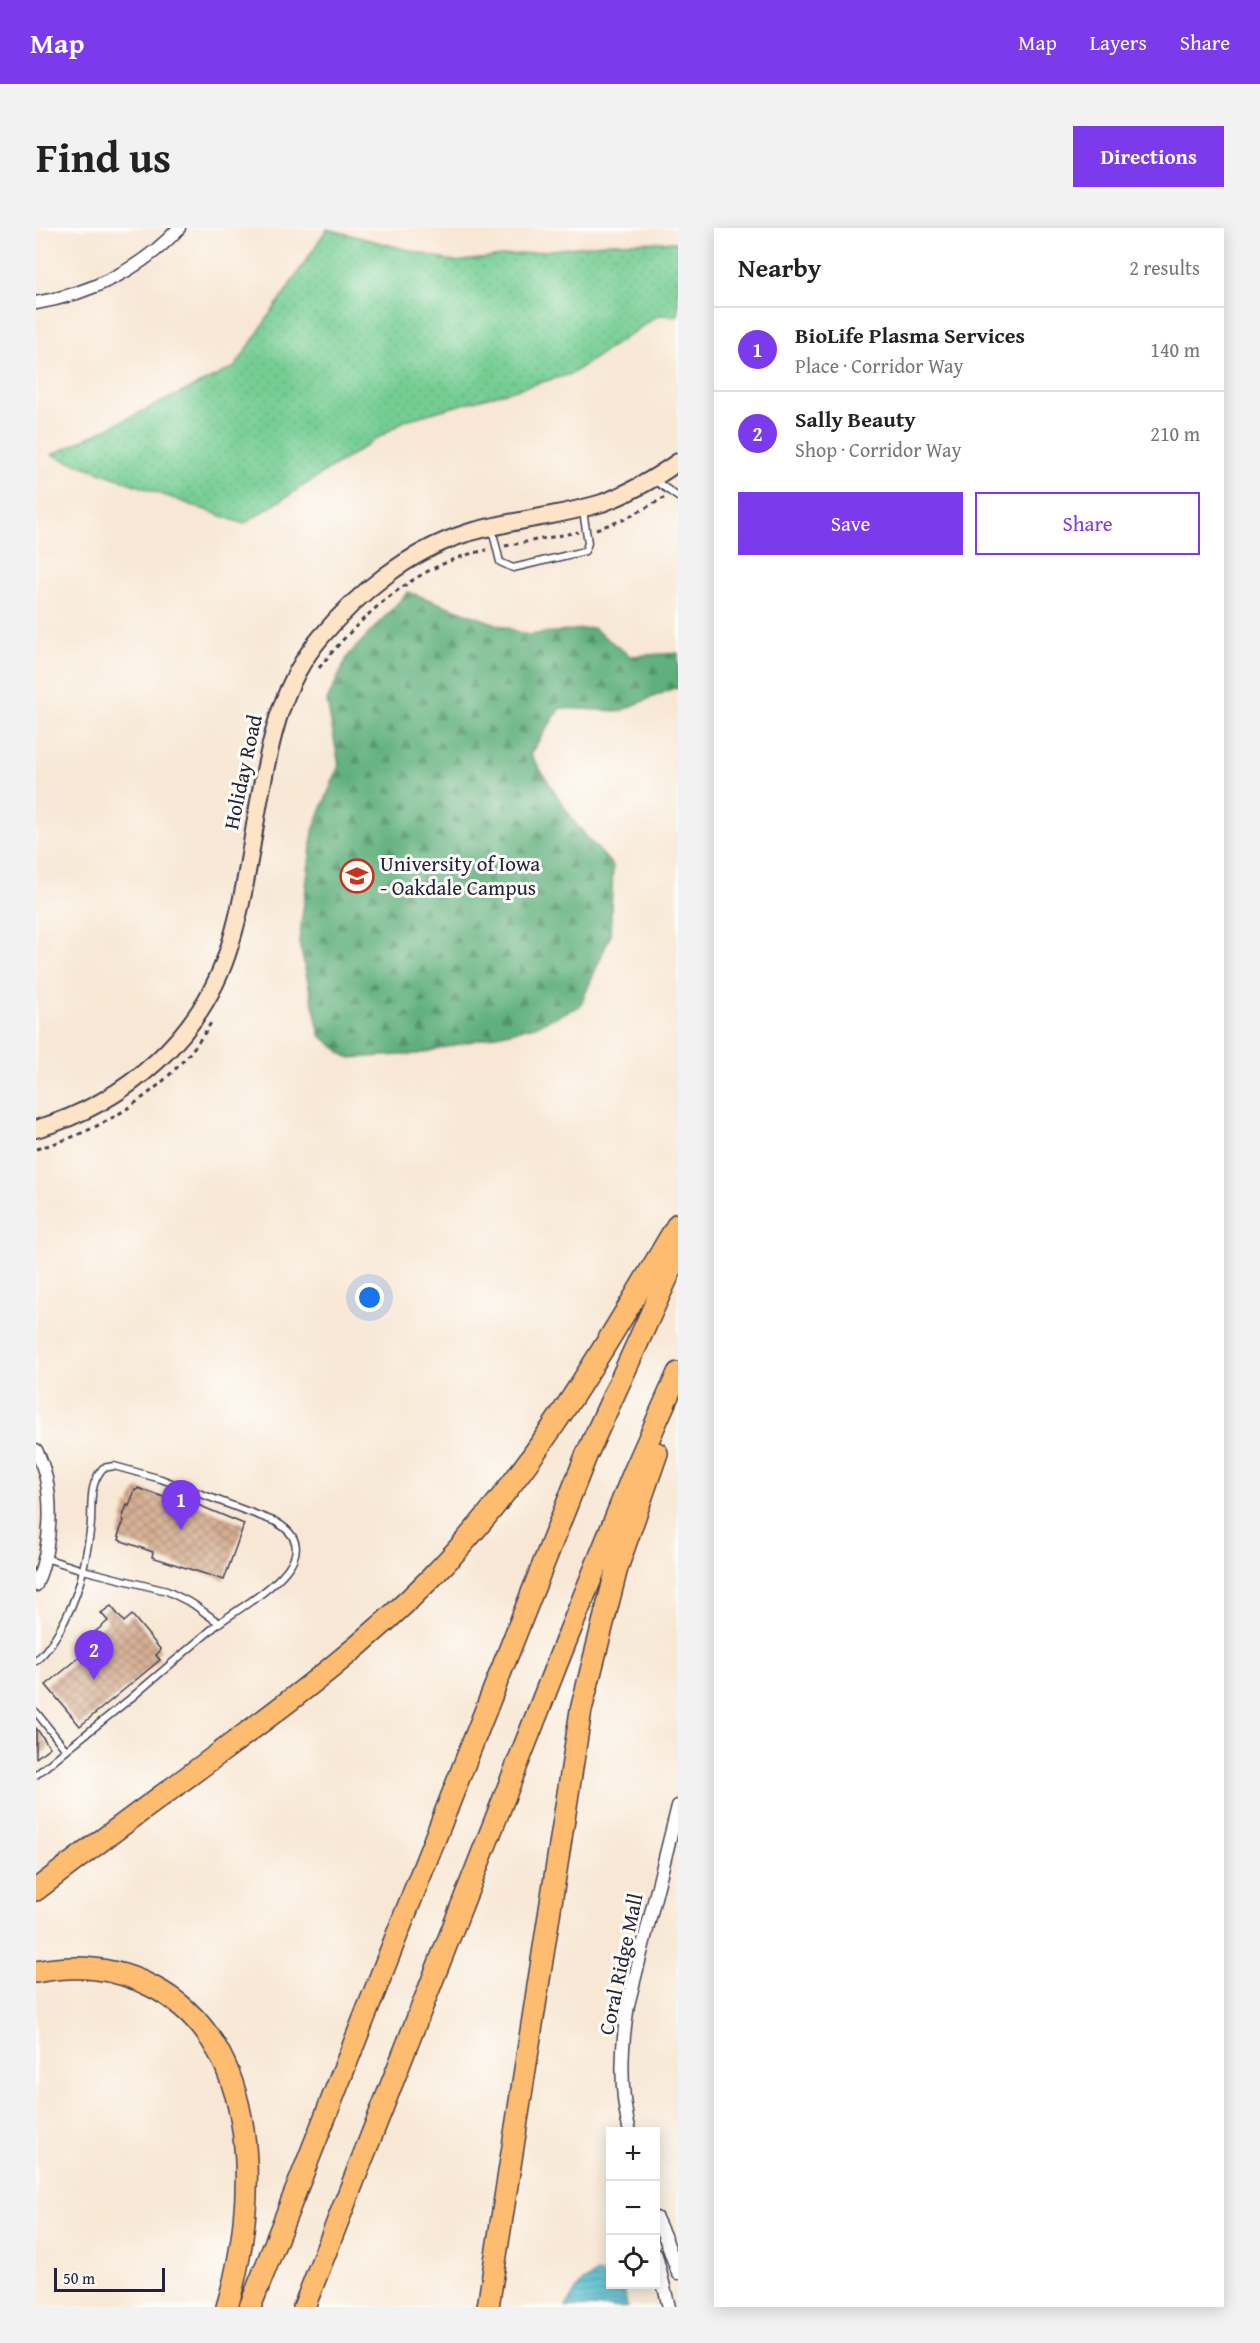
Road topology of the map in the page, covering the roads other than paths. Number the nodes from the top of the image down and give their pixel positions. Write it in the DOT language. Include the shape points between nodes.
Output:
graph roads {
  1 [pos="179,228"];
  2 [pos="36,303"];
  3 [pos="678,462"];
  4 [pos="653,480"];
  5 [pos="675,495"];
  6 [pos="583,508"];
  7 [pos="492,528"];
  8 [pos="36,1129"];
  9 [pos="678,1224"];
  10 [pos="678,1254"];
  11 [pos="678,1373"];
  12 [pos="678,1403"];
  13 [pos="36,1450"];
  14 [pos="45,1558"];
  15 [pos="83,1570"];
  16 [pos="36,1585"];
  17 [pos="219,1623"];
  18 [pos="36,1661"];
  19 [pos="36,1712"];
  20 [pos="66,1750"];
  21 [pos="36,1775"];
  22 [pos="678,1806"];
  23 [pos="36,1890"];
  24 [pos="36,1972"];
  25 [pos="629,2127"];
  26 [pos="660,2227"];
  27 [pos="660,2271"];
  28 [pos="678,2273"];
  29 [pos="227,2307"];
  30 [pos="250,2307"];
  31 [pos="304,2307"];
  32 [pos="488,2307"];
  33 [pos="669,2307"];
  1 -- 2 [label="street" via="123,273 70,296"];
  3 -- 4 [label="street, Holiday Road"];
  4 -- 5 [label="lane"];
  4 -- 6 [label="street, Holiday Road"];
  6 -- 7 [label="street, Holiday Road"];
  6 -- 7 [label="lane" via="588,543 585,551 513,568 500,562"];
  7 -- 8 [label="street, Holiday Road" via="433,546 401,565 350,607 307,655 281,704 271,735 238,914 230,946 208,997 176,1042 135,1080 89,1109"];
  9 -- 23 [label="highway" via="549,1435 477,1528 432,1577 334,1668"];
  10 -- 30 [label="highway" via="586,1456"];
  11 -- 31 [label="highway" via="561,1653"];
  12 -- 32 [label="highway" via="616,1568 581,1710"];
  13 -- 14 [label="street" via="49,1512"];
  14 -- 15 [label="lane"];
  14 -- 16 [label="street"];
  15 -- 17 [label="lane" via="167,1592 193,1604"];
  15 -- 17 [label="lane" via="92,1490 103,1468 114,1466 161,1479 290,1530 296,1543 295,1553 284,1575"];
  15 -- 18 [label="lane" via="79,1592 46,1652"];
  17 -- 20 [label="lane"];
  19 -- 20 [label="lane"];
  20 -- 21 [label="lane"];
  22 -- 25 [label="street, Coral Ridge Mall" via="623,2032 621,2069"];
  24 -- 29 [label="highway" via="56,1968 100,1969 140,1980 191,2014 217,2048 238,2105 247,2172 242,2240"];
  26 -- 28 [label="street"];
  27 -- 33 [label="street"];
}
